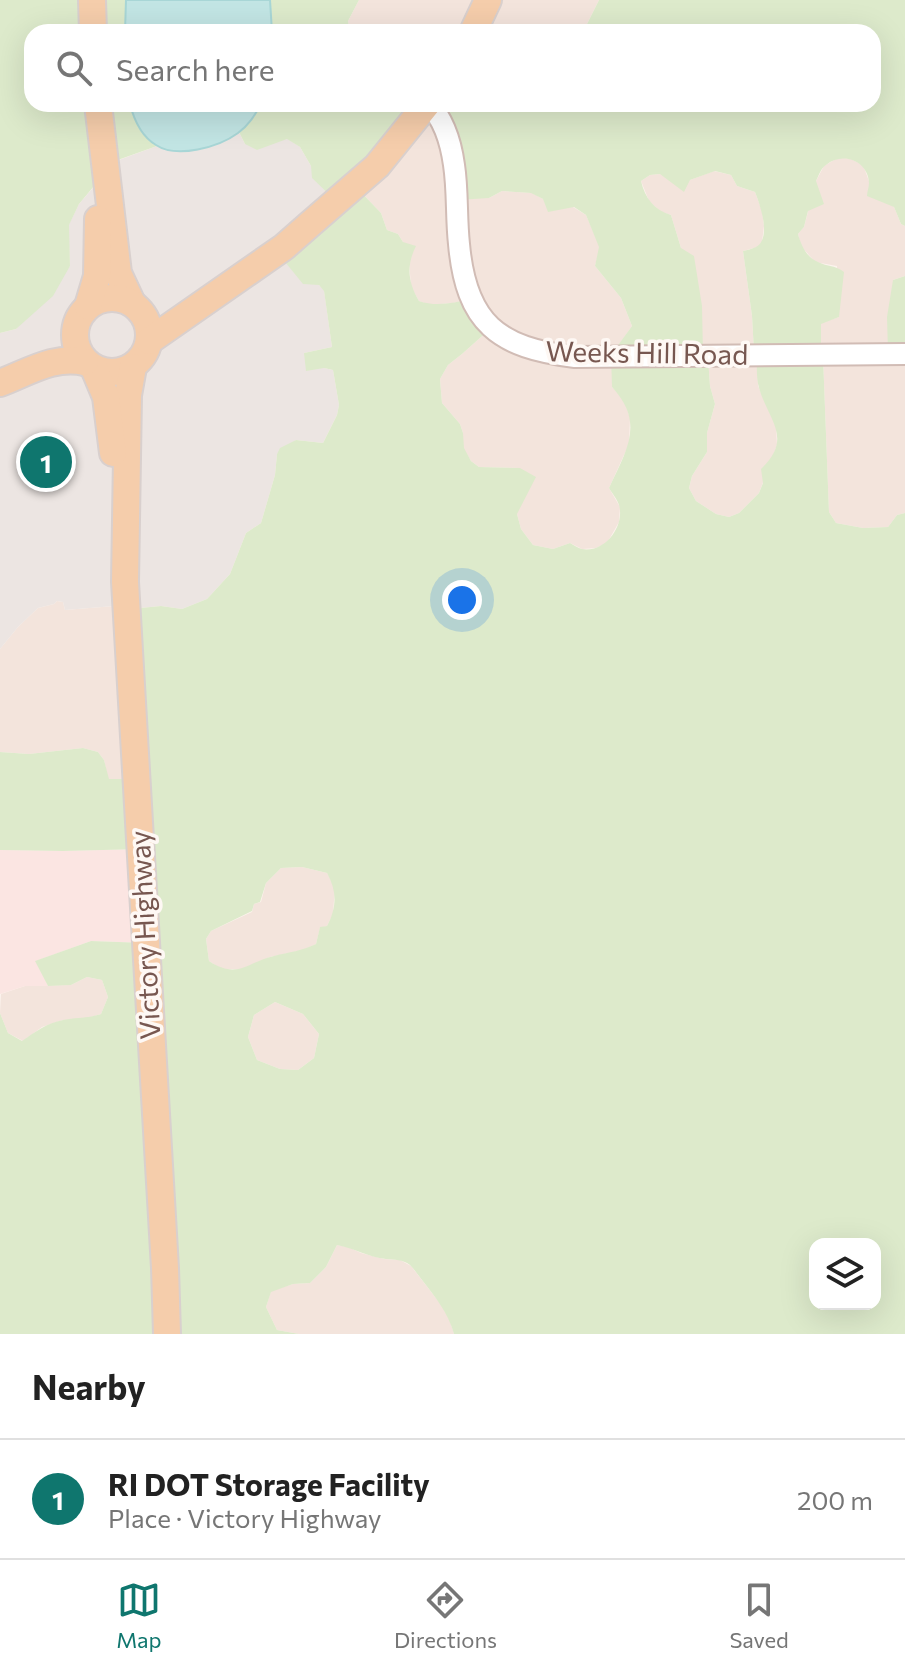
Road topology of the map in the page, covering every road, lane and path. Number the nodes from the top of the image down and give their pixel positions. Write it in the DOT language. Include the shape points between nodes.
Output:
graph roads {
  1 [pos="92,0"];
  2 [pos="488,0"];
  3 [pos="93,24"];
  4 [pos="477,24"];
  5 [pos="99,112"];
  6 [pos="421,112"];
  7 [pos="435,112"];
  8 [pos="100,132"];
  9 [pos="284,247"];
  10 [pos="135,306"];
  11 [pos="81,316"];
  12 [pos="149,341"];
  13 [pos="905,354"];
  14 [pos="89,365"];
  15 [pos="133,367"];
  16 [pos="0,368"];
  17 [pos="0,383"];
  18 [pos="124,536"];
  19 [pos="167,1334"];
  1 -- 3 [label="main road"];
  2 -- 4 [label="main road"];
  5 -- 8 [label="main road"];
  6 -- 9 [label="main road" via="377,166"];
  7 -- 13 [label="street, Weeks Hill Road" via="450,141 457,175 459,244 467,289 488,324 513,343 575,357"];
  8 -- 10 [label="main road" via="118,273"];
  8 -- 11 [label="main road" via="97,276"];
  9 -- 10 [label="main road" via="165,308"];
  9 -- 12 [label="main road"];
  10 -- 11 [label="main road" via="109,297"];
  10 -- 12 [label="main road" via="148,323"];
  11 -- 14 [label="main road" via="74,339"];
  11 -- 16 [label="main road" via="40,351"];
  12 -- 15 [label="main road"];
  14 -- 15 [label="main road" via="107,373"];
  14 -- 17 [label="main road" via="59,360"];
  14 -- 18 [label="main road, Victory Highway" via="106,397"];
  15 -- 18 [label="main road, Victory Highway"];
  18 -- 19 [label="main road, Victory Highway"];
}
